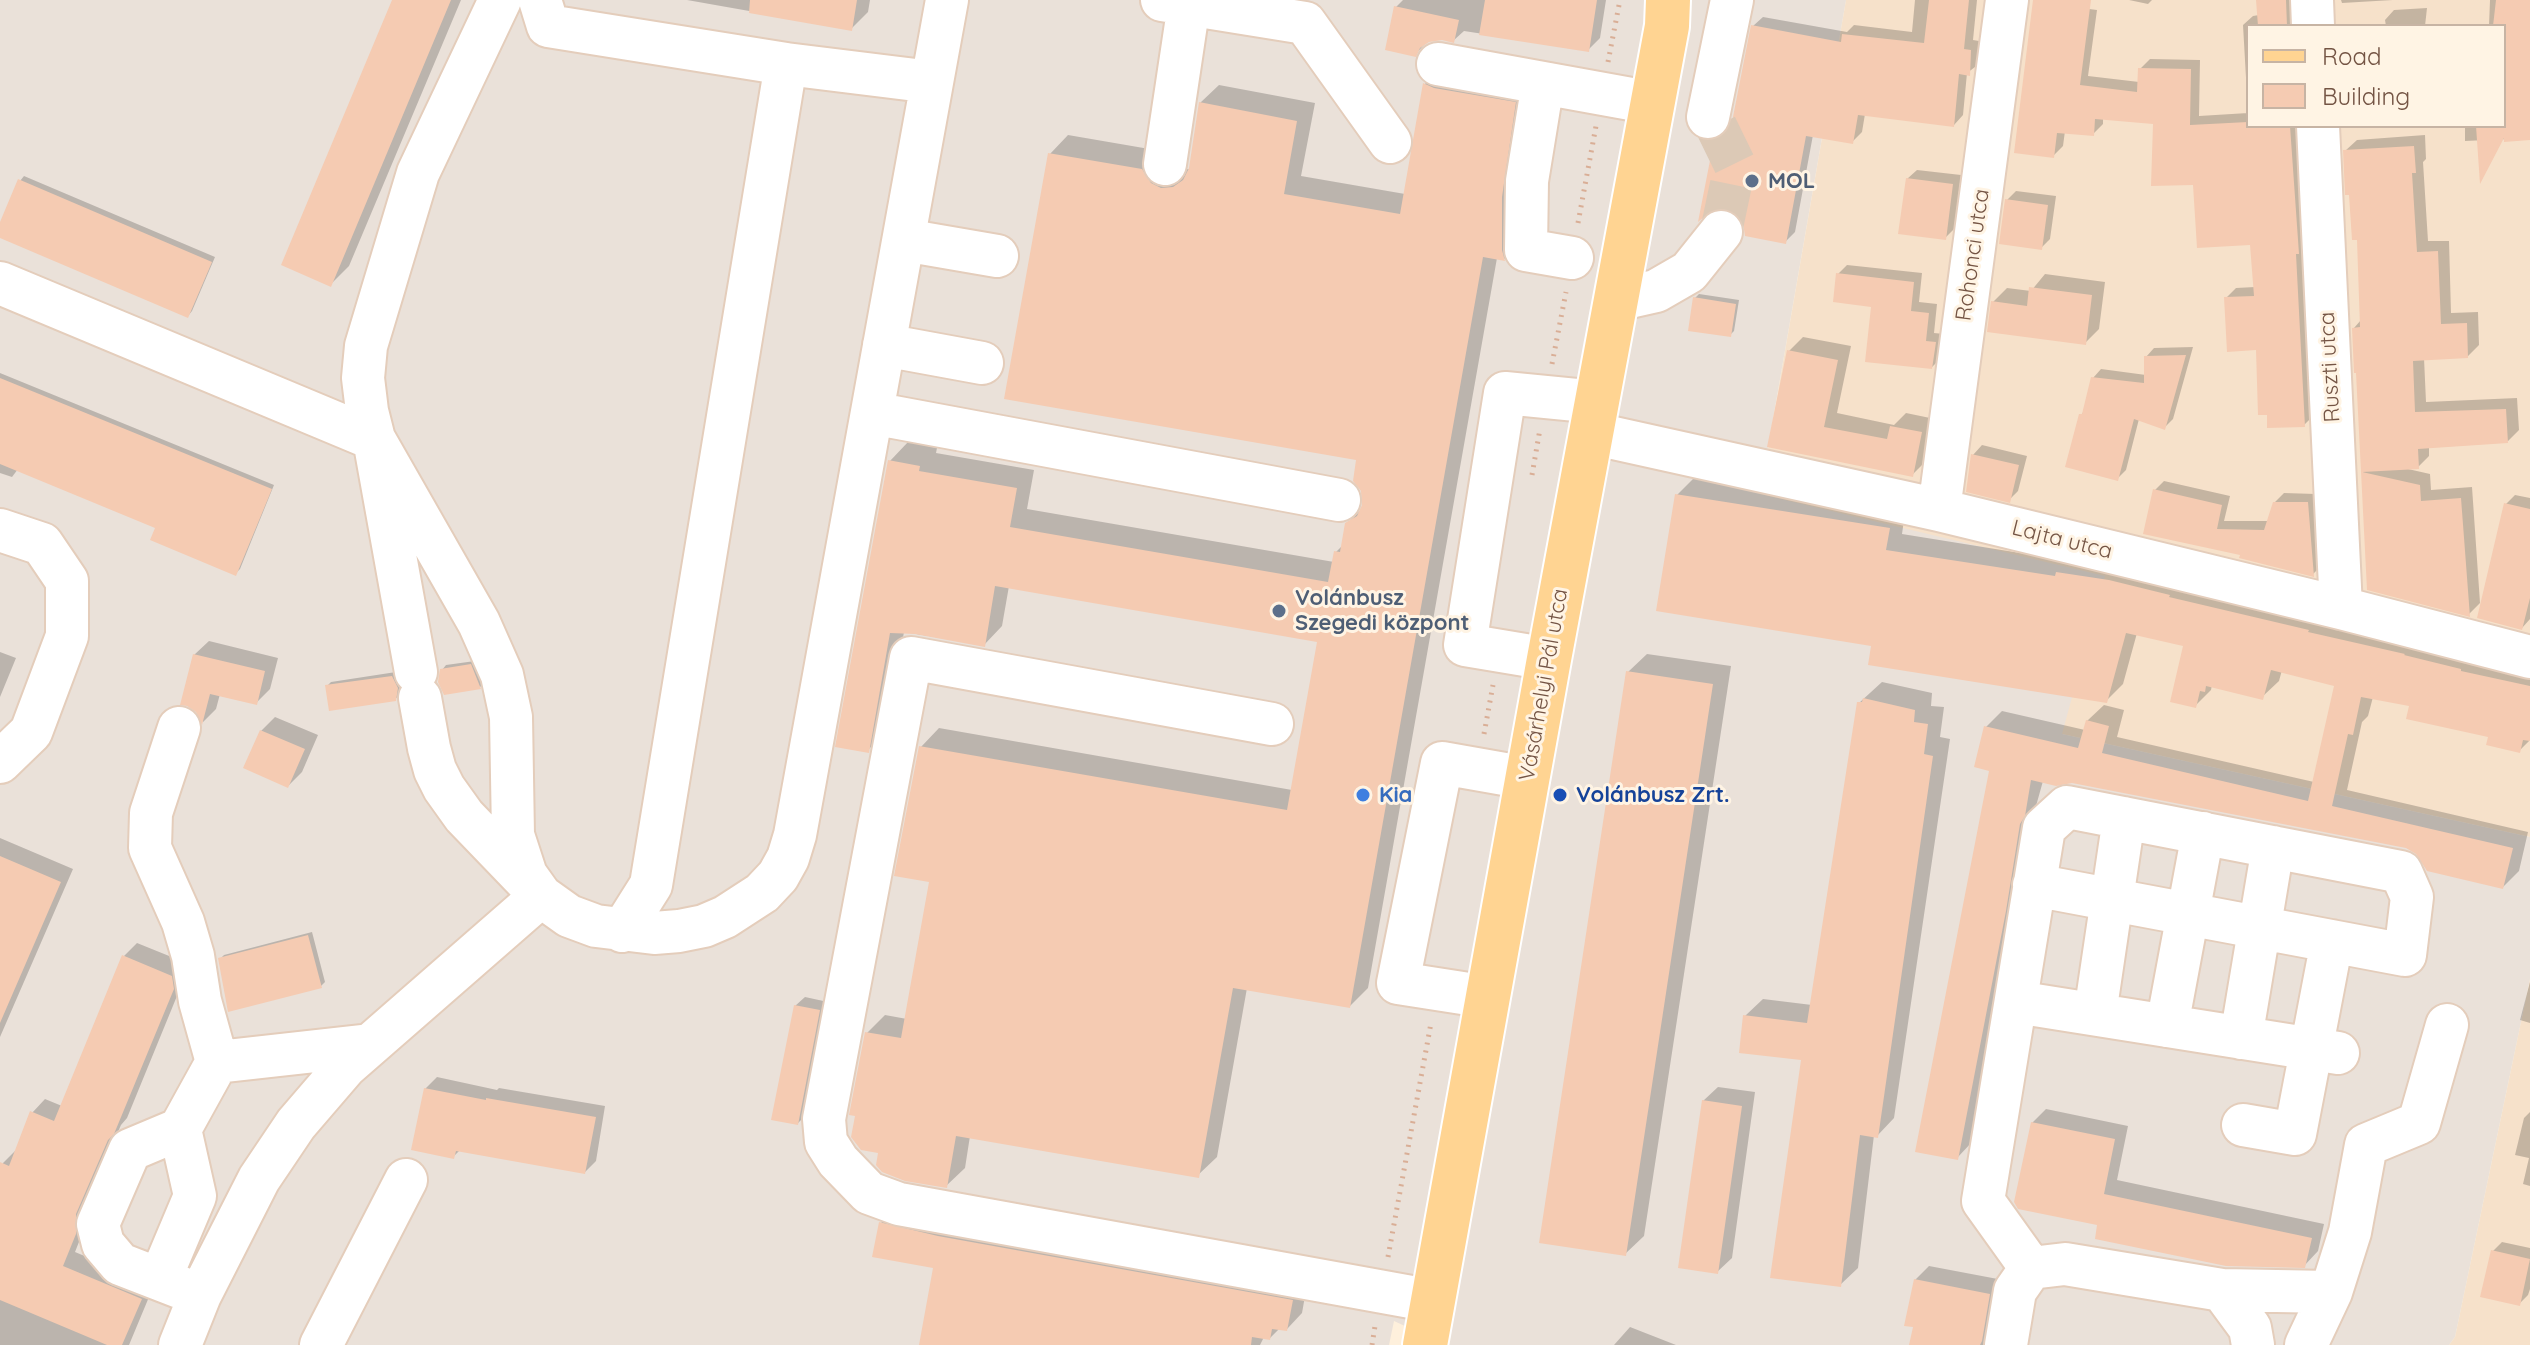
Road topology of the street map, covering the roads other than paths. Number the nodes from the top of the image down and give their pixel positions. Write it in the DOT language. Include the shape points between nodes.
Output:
graph roads {
  1 [pos="500,0"];
  2 [pos="540,0"];
  3 [pos="947,0"];
  4 [pos="1732,0"];
  5 [pos="2007,0"];
  6 [pos="2312,0"];
  7 [pos="1181,1"];
  8 [pos="1676,7"];
  9 [pos="1314,11"];
  10 [pos="2313,24"];
  11 [pos="786,64"];
  12 [pos="1438,64"];
  13 [pos="932,82"];
  14 [pos="1543,83"];
  15 [pos="1654,98"];
  16 [pos="2318,128"];
  17 [pos="1390,142"];
  18 [pos="1165,164"];
  19 [pos="1721,232"];
  20 [pos="904,240"];
  21 [pos="997,256"];
  22 [pos="1572,258"];
  23 [pos="0,283"];
  24 [pos="1616,300"];
  25 [pos="884,345"];
  26 [pos="982,363"];
  27 [pos="872,413"];
  28 [pos="1594,418"];
  29 [pos="374,439"];
  30 [pos="1339,500"];
  31 [pos="1939,510"];
  32 [pos="0,530"];
  33 [pos="2341,608"];
  34 [pos="2530,657"];
  35 [pos="1549,659"];
  36 [pos="1272,724"];
  37 [pos="179,728"];
  38 [pos="0,762"];
  39 [pos="1527,778"];
  40 [pos="2124,818"];
  41 [pos="2203,833"];
  42 [pos="2273,847"];
  43 [pos="2034,885"];
  44 [pos="541,896"];
  45 [pos="2112,900"];
  46 [pos="2188,914"];
  47 [pos="2259,927"];
  48 [pos="622,931"];
  49 [pos="2332,941"];
  50 [pos="1488,997"];
  51 [pos="2016,1002"];
  52 [pos="2095,1014"];
  53 [pos="2447,1025"];
  54 [pos="2167,1026"];
  55 [pos="2241,1038"];
  56 [pos="370,1045"];
  57 [pos="2325,1051"];
  58 [pos="217,1062"];
  59 [pos="2243,1125"];
  60 [pos="180,1129"];
  61 [pos="406,1180"];
  62 [pos="2031,1268"];
  63 [pos="160,1279"];
  64 [pos="2222,1290"];
  65 [pos="2331,1292"];
  66 [pos="200,1295"];
  67 [pos="1433,1301"];
  68 [pos="180,1345"];
  69 [pos="321,1345"];
  70 [pos="1425,1345"];
  71 [pos="2006,1345"];
  72 [pos="2253,1345"];
  73 [pos="2306,1345"];
  1 -- 29 [label="street" via="418,173 366,346 363,378"];
  2 -- 11 [label="street" via="548,26"];
  3 -- 13 [label="street"];
  4 -- 15 [label="street" via="1712,121 1694,102"];
  5 -- 31 [label="street, Rohonci utca"];
  6 -- 10 [label="street"];
  7 -- 9 [label="street"];
  7 -- 18 [label="street"];
  8 -- 15 [label="main road, Vásárhelyi Pál utca"];
  9 -- 17 [label="street"];
  11 -- 13 [label="street"];
  11 -- 48 [label="street" via="651,885"];
  12 -- 14 [label="street"];
  13 -- 20 [label="street"];
  14 -- 15 [label="street"];
  14 -- 22 [label="street" via="1527,181 1526,250"];
  15 -- 24 [label="main road, Vásárhelyi Pál utca"];
  16 -- 33 [label="street, Ruszti utca"];
  19 -- 24 [label="street" via="1689,272 1656,291"];
  20 -- 21 [label="street"];
  20 -- 25 [label="street"];
  23 -- 29 [label="street"];
  24 -- 28 [label="main road, Vásárhelyi Pál utca"];
  25 -- 26 [label="street"];
  25 -- 27 [label="street"];
  27 -- 30 [label="street"];
  27 -- 48 [label="street" via="788,858 762,893 725,917 679,931"];
  28 -- 31 [label="street, Lajta utca"];
  28 -- 35 [label="main road, Vásárhelyi Pál utca"];
  28 -- 35 [label="street, Lajta utca" via="1505,393 1465,645"];
  29 -- 44 [label="street" via="479,623 502,675 511,717 513,835 526,875"];
  29 -- 44 [label="street" via="435,770 464,816"];
  31 -- 33 [label="street, Lajta utca"];
  32 -- 38 [label="street" via="42,544 67,581 67,636 31,732"];
  33 -- 34 [label="street, Lajta utca"];
  35 -- 39 [label="main road, Vásárhelyi Pál utca"];
  36 -- 67 [label="street" via="911,658 824,1119 826,1142 869,1193 899,1204"];
  37 -- 58 [label="street" via="151,813 150,848 183,922"];
  39 -- 50 [label="main road, Vásárhelyi Pál utca"];
  39 -- 50 [label="street" via="1442,763 1398,983"];
  40 -- 41 [label="street"];
  40 -- 43 [label="street" via="2067,807 2044,828"];
  40 -- 45 [label="street"];
  41 -- 42 [label="street"];
  41 -- 46 [label="street"];
  42 -- 47 [label="street"];
  42 -- 49 [label="street" via="2401,872 2412,897 2405,955"];
  43 -- 45 [label="street"];
  43 -- 51 [label="street"];
  44 -- 48 [label="street" via="569,916"];
  44 -- 56 [label="street"];
  45 -- 46 [label="street"];
  45 -- 52 [label="street"];
  46 -- 47 [label="street"];
  46 -- 54 [label="street"];
  47 -- 49 [label="street"];
  47 -- 55 [label="street"];
  49 -- 57 [label="street"];
  50 -- 67 [label="main road, Vásárhelyi Pál utca"];
  51 -- 52 [label="street"];
  51 -- 62 [label="street" via="1983,1201"];
  52 -- 54 [label="street"];
  53 -- 65 [label="street" via="2419,1123 2366,1145 2350,1232"];
  54 -- 55 [label="street"];
  55 -- 57 [label="street"];
  56 -- 58 [label="street"];
  56 -- 66 [label="street" via="296,1124 259,1179"];
  57 -- 59 [label="street" via="2295,1134"];
  58 -- 60 [label="street"];
  60 -- 63 [label="street" via="195,1196"];
  60 -- 63 [label="street" via="130,1150 98,1224 103,1244 120,1264"];
  61 -- 69 [label="street"];
  62 -- 64 [label="street" via="2065,1264"];
  62 -- 71 [label="street" via="2015,1291"];
  63 -- 66 [label="street"];
  64 -- 65 [label="street"];
  64 -- 72 [label="street" via="2250,1328"];
  65 -- 73 [label="street"];
  66 -- 68 [label="street"];
  67 -- 70 [label="main road, Vásárhelyi Pál utca"];
}
